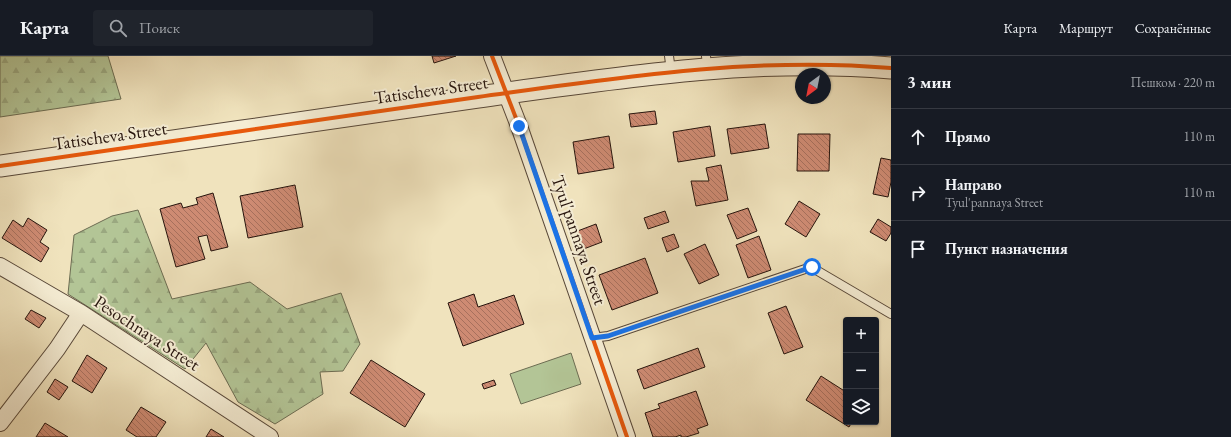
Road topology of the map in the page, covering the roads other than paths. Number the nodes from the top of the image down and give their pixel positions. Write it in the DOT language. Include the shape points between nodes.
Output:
graph roads {
  1 [pos="492,56"];
  2 [pos="768,59"];
  3 [pos="808,59"];
  4 [pos="861,60"];
  5 [pos="707,61"];
  6 [pos="670,63"];
  7 [pos="891,68"];
  8 [pos="507,93"];
  9 [pos="0,166"];
  10 [pos="0,266"];
  11 [pos="81,313"];
  12 [pos="891,314"];
  13 [pos="592,338"];
  14 [pos="0,423"];
  15 [pos="269,437"];
  16 [pos="627,437"];
  1 -- 8 [label="street, Tyul'pannaya Street"];
  2 -- 3 [label="street, Tatischeva Street"];
  2 -- 5 [label="street, Tatischeva Street"];
  3 -- 4 [label="street, Tatischeva Street"];
  4 -- 7 [label="street, Tatischeva Street"];
  5 -- 6 [label="street, Tatischeva Street"];
  6 -- 8 [label="street, Tatischeva Street"];
  8 -- 9 [label="street, Tatischeva Street"];
  8 -- 13 [label="street, Tyul'pannaya Street"];
  10 -- 11 [label="street, Pesochnaya Street"];
  11 -- 14 [label="street" via="57,349"];
  11 -- 15 [label="street, Pesochnaya Street"];
  12 -- 13 [label="lane" via="812,267 608,336"];
  13 -- 16 [label="street, Tyul'pannaya Street"];
}
